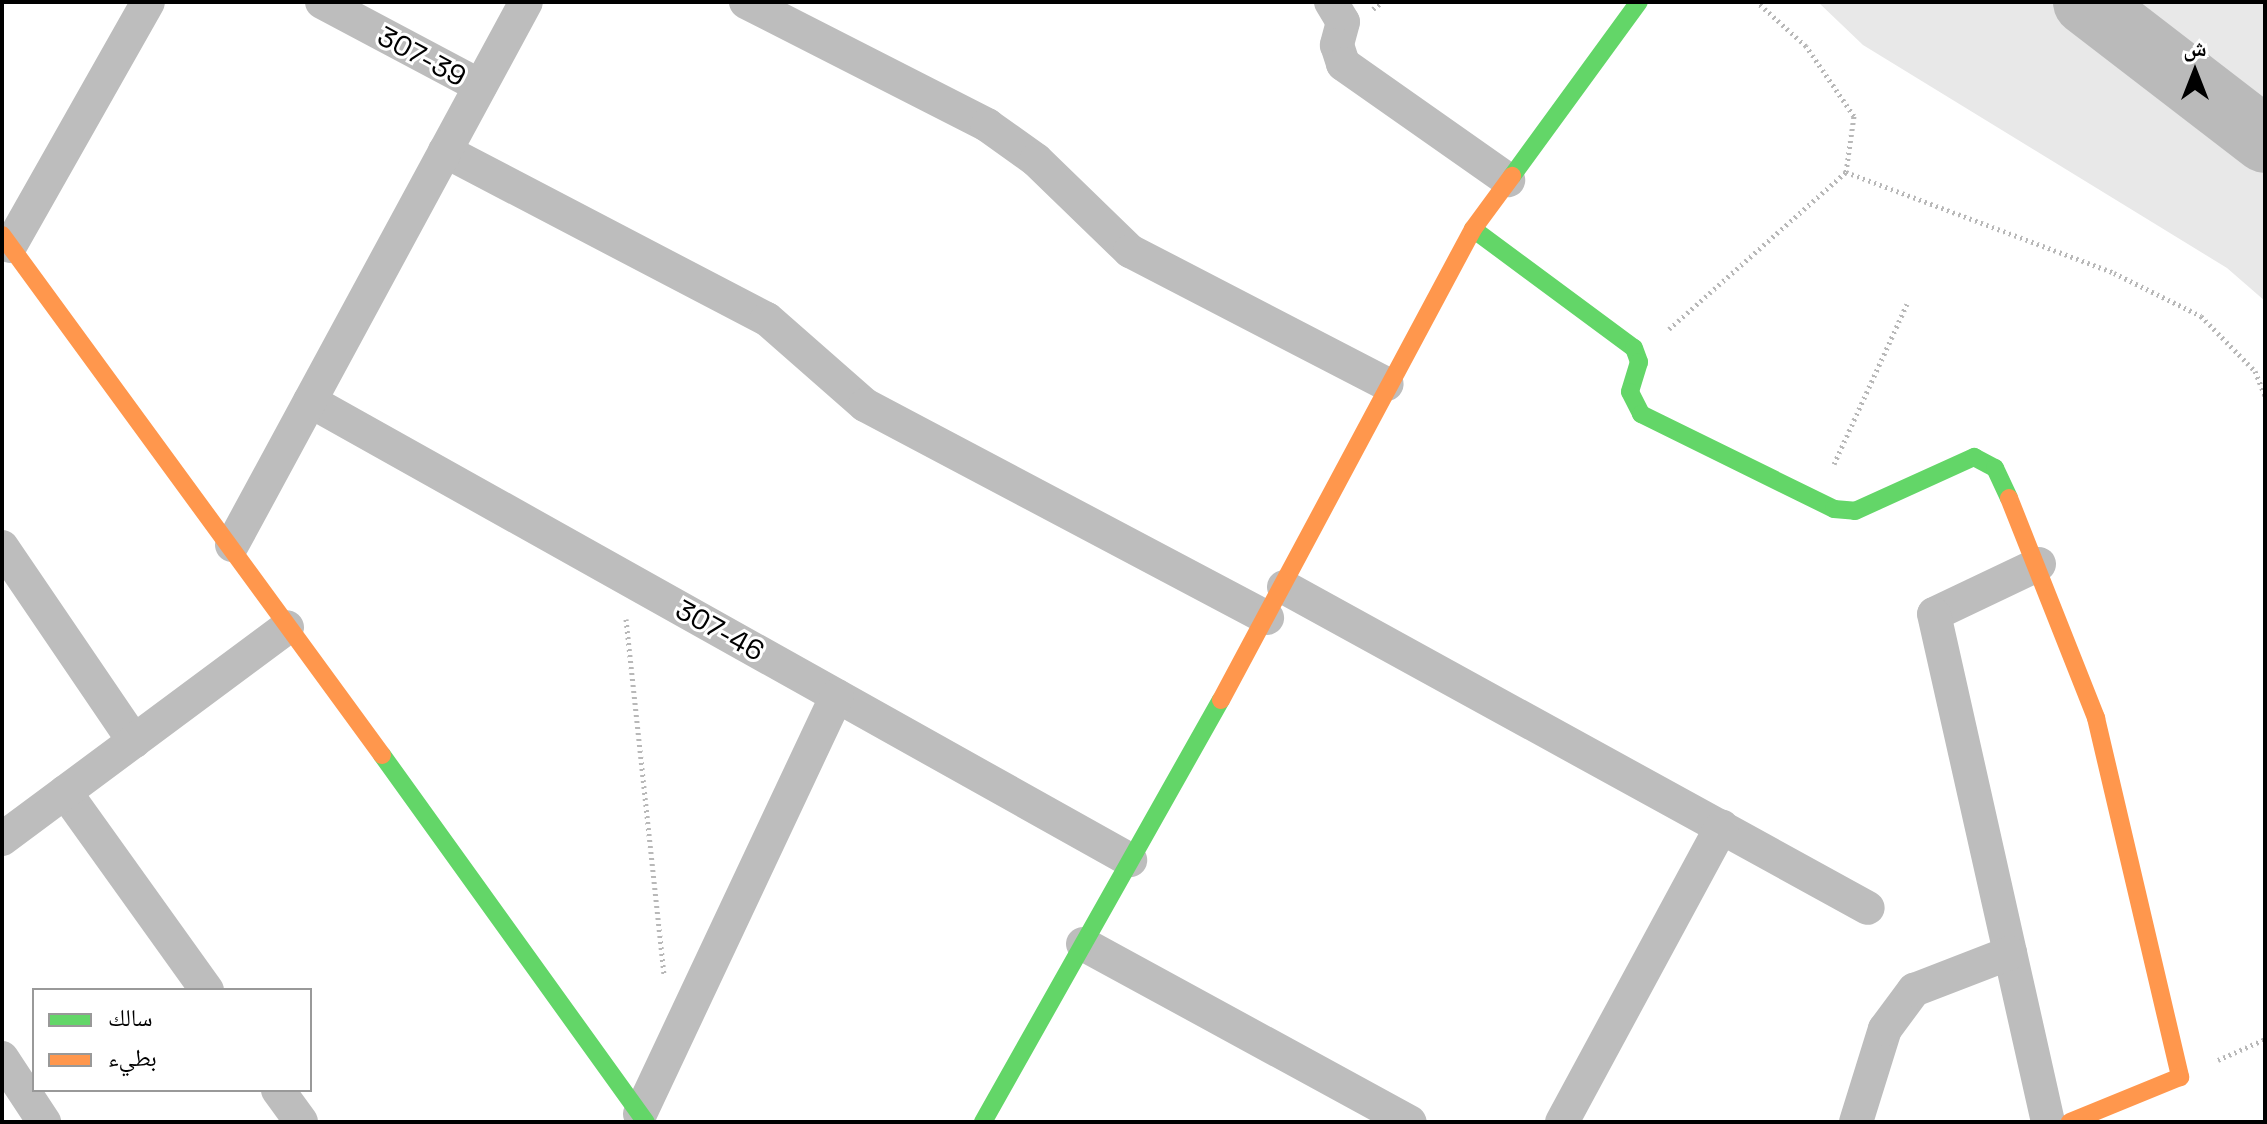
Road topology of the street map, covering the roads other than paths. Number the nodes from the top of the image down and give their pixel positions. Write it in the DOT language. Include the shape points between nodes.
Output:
graph roads {
  1 [pos="148,2"];
  2 [pos="322,2"];
  3 [pos="526,2"];
  4 [pos="746,2"];
  5 [pos="1331,2"];
  6 [pos="1639,2"];
  7 [pos="480,86"];
  8 [pos="445,151"];
  9 [pos="1508,180"];
  10 [pos="1473,229"];
  11 [pos="6,241"];
  12 [pos="1387,384"];
  13 [pos="310,401"];
  14 [pos="232,545"];
  15 [pos="2,547"];
  16 [pos="2039,564"];
  17 [pos="1284,587"];
  18 [pos="1267,618"];
  19 [pos="287,627"];
  20 [pos="837,696"];
  21 [pos="134,741"];
  22 [pos="65,792"];
  23 [pos="1722,826"];
  24 [pos="2,839"];
  25 [pos="1130,860"];
  26 [pos="1868,908"];
  27 [pos="1083,944"];
  28 [pos="2010,953"];
  29 [pos="206,988"];
  30 [pos="2,1058"];
  31 [pos="279,1092"];
  32 [pos="643,1118"];
  33 [pos="44,1122"];
  34 [pos="301,1122"];
  35 [pos="983,1122"];
  36 [pos="1410,1122"];
  37 [pos="1562,1122"];
  38 [pos="1856,1122"];
  39 [pos="2048,1122"];
  40 [pos="2070,1122"];
  1 -- 11 [label="street"];
  2 -- 7 [label="street, 307-39"];
  3 -- 7 [label="street"];
  4 -- 12 [label="street" via="987,125 1036,160 1130,251"];
  5 -- 9 [label="street" via="1343,22 1337,45 1343,64"];
  6 -- 9 [label="street"];
  7 -- 8 [label="street"];
  8 -- 13 [label="street"];
  8 -- 18 [label="street" via="767,319 865,405"];
  9 -- 10 [label="street"];
  10 -- 12 [label="street"];
  10 -- 16 [label="street" via="1639,356 1630,392 1641,414 1840,511 1855,511 1966,460 1983,458 1995,468"];
  11 -- 14 [label="street"];
  12 -- 17 [label="street"];
  13 -- 14 [label="street"];
  13 -- 20 [label="street, 307-46"];
  14 -- 19 [label="street"];
  15 -- 21 [label="street"];
  16 -- 28 [label="street" via="1934,614"];
  16 -- 40 [label="street" via="2110,769 2180,1077"];
  17 -- 18 [label="street"];
  17 -- 23 [label="street"];
  18 -- 25 [label="street"];
  19 -- 21 [label="street"];
  19 -- 32 [label="street"];
  20 -- 25 [label="street, 307-46"];
  20 -- 32 [label="street"];
  21 -- 22 [label="street"];
  22 -- 24 [label="street"];
  22 -- 29 [label="street"];
  23 -- 26 [label="street"];
  23 -- 37 [label="street"];
  25 -- 27 [label="street"];
  27 -- 35 [label="street"];
  27 -- 36 [label="street"];
  28 -- 38 [label="street" via="1914,990 1885,1029"];
  28 -- 39 [label="street"];
  30 -- 33 [label="street"];
  31 -- 34 [label="street"];
}
